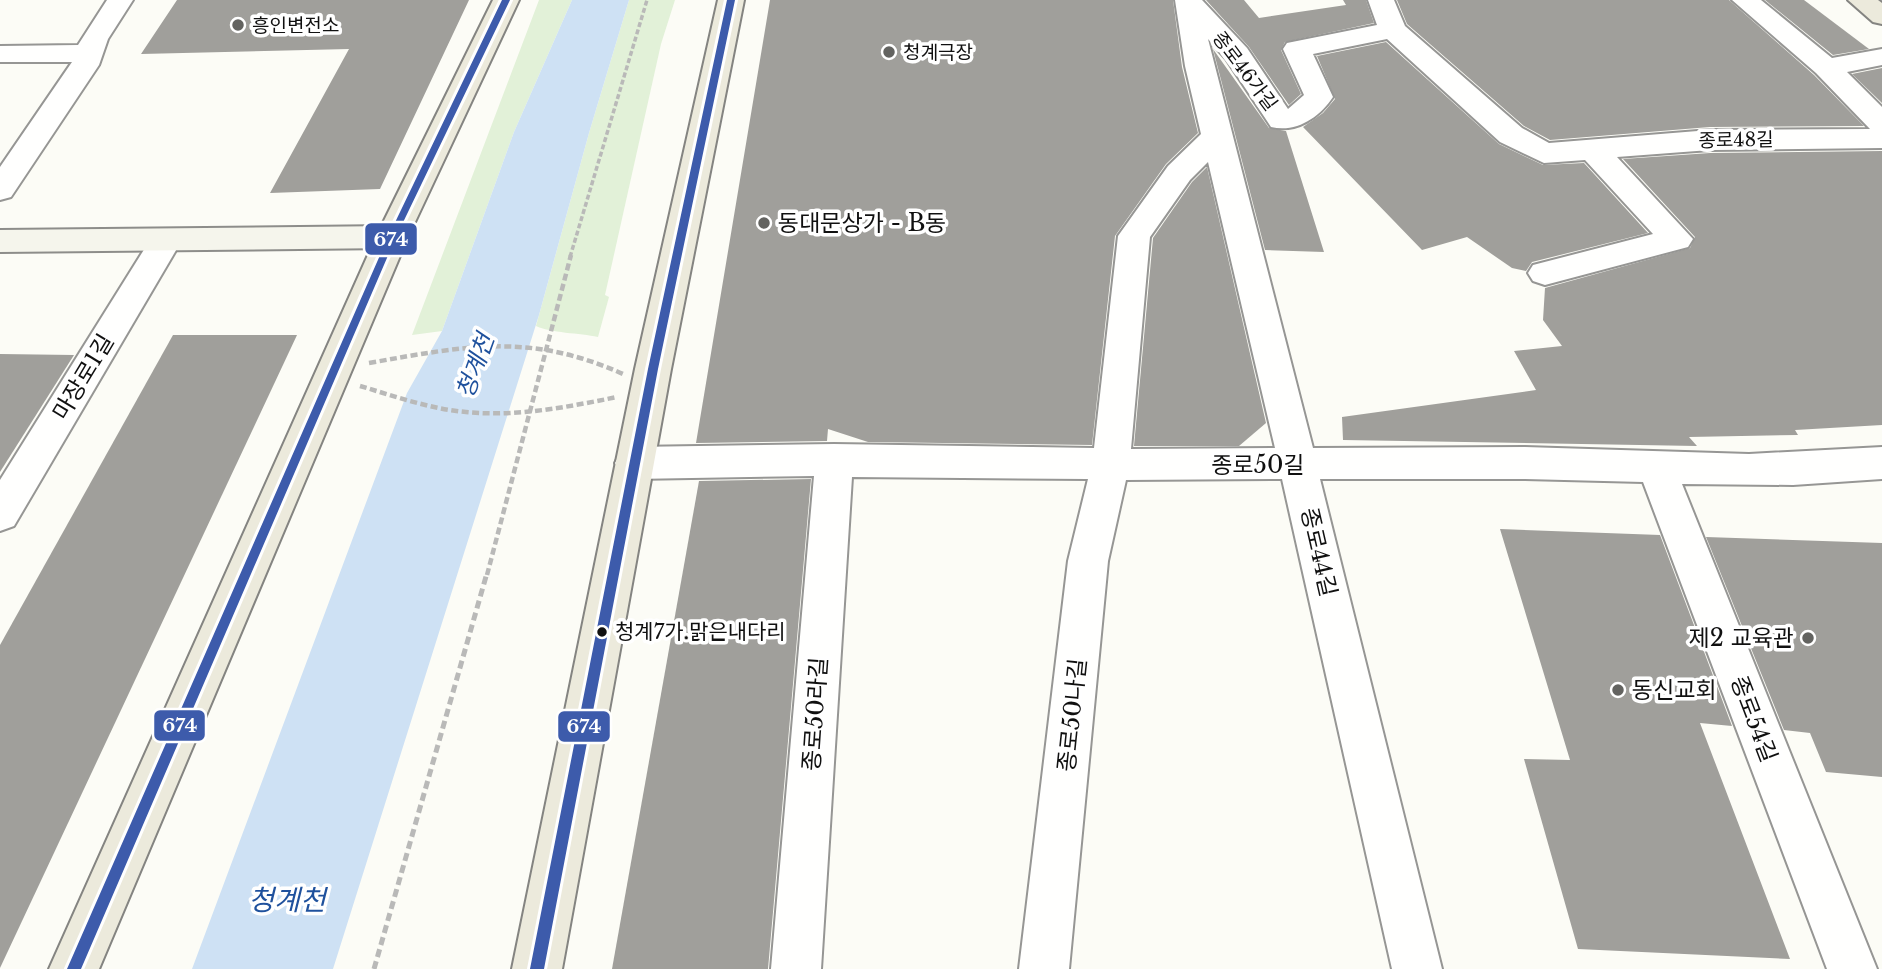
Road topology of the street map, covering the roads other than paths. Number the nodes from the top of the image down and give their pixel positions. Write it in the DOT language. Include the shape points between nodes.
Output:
graph roads {
  1 [pos="120,0"];
  2 [pos="506,0"];
  3 [pos="731,0"];
  4 [pos="1188,0"];
  5 [pos="1381,0"];
  6 [pos="1745,0"];
  7 [pos="1861,0"];
  8 [pos="1882,16"];
  9 [pos="1393,30"];
  10 [pos="89,53"];
  11 [pos="0,54"];
  12 [pos="1882,57"];
  13 [pos="1826,67"];
  14 [pos="1882,124"];
  15 [pos="1217,135"];
  16 [pos="1882,138"];
  17 [pos="1591,148"];
  18 [pos="0,190"];
  19 [pos="392,237"];
  20 [pos="166,240"];
  21 [pos="0,241"];
  22 [pos="1545,273"];
  23 [pos="834,459"];
  24 [pos="634,463"];
  25 [pos="1882,463"];
  26 [pos="1111,464"];
  27 [pos="1298,465"];
  28 [pos="1657,468"];
  29 [pos="0,514"];
  30 [pos="74,969"];
  31 [pos="537,969"];
  32 [pos="796,969"];
  33 [pos="1044,969"];
  34 [pos="1417,969"];
  35 [pos="1852,969"];
  1 -- 10 [label="street"];
  2 -- 19 [label="main road"];
  3 -- 24 [label="main road"];
  4 -- 9 [label="street, 종로46가길" via="1237,54 1281,120 1301,115 1319,97 1297,49"];
  4 -- 15 [label="street, 종로44길"];
  5 -- 9 [label="street"];
  6 -- 13 [label="street"];
  7 -- 8 [label="main road"];
  9 -- 17 [label="street, 종로48길" via="1511,135 1544,153"];
  10 -- 11 [label="street"];
  10 -- 18 [label="street"];
  12 -- 13 [label="street"];
  13 -- 14 [label="street"];
  15 -- 26 [label="street" via="1179,173 1133,236"];
  15 -- 27 [label="street, 종로44길"];
  16 -- 17 [label="street, 종로48길" via="1710,140"];
  17 -- 22 [label="street" via="1677,239"];
  19 -- 20 [label="main road"];
  19 -- 30 [label="main road"];
  20 -- 21 [label="main road"];
  20 -- 29 [label="street, 마장로1길"];
  23 -- 24 [label="street, 종로50길"];
  23 -- 26 [label="street, 종로50길"];
  23 -- 32 [label="street, 종로50라길"];
  24 -- 31 [label="main road"];
  25 -- 28 [label="street, 종로50길" via="1835,468"];
  26 -- 27 [label="street, 종로50길"];
  26 -- 33 [label="street, 종로50나길" via="1088,561"];
  27 -- 28 [label="street, 종로50길" via="1527,463"];
  27 -- 34 [label="street, 종로44길"];
  28 -- 35 [label="street, 종로54길"];
}
